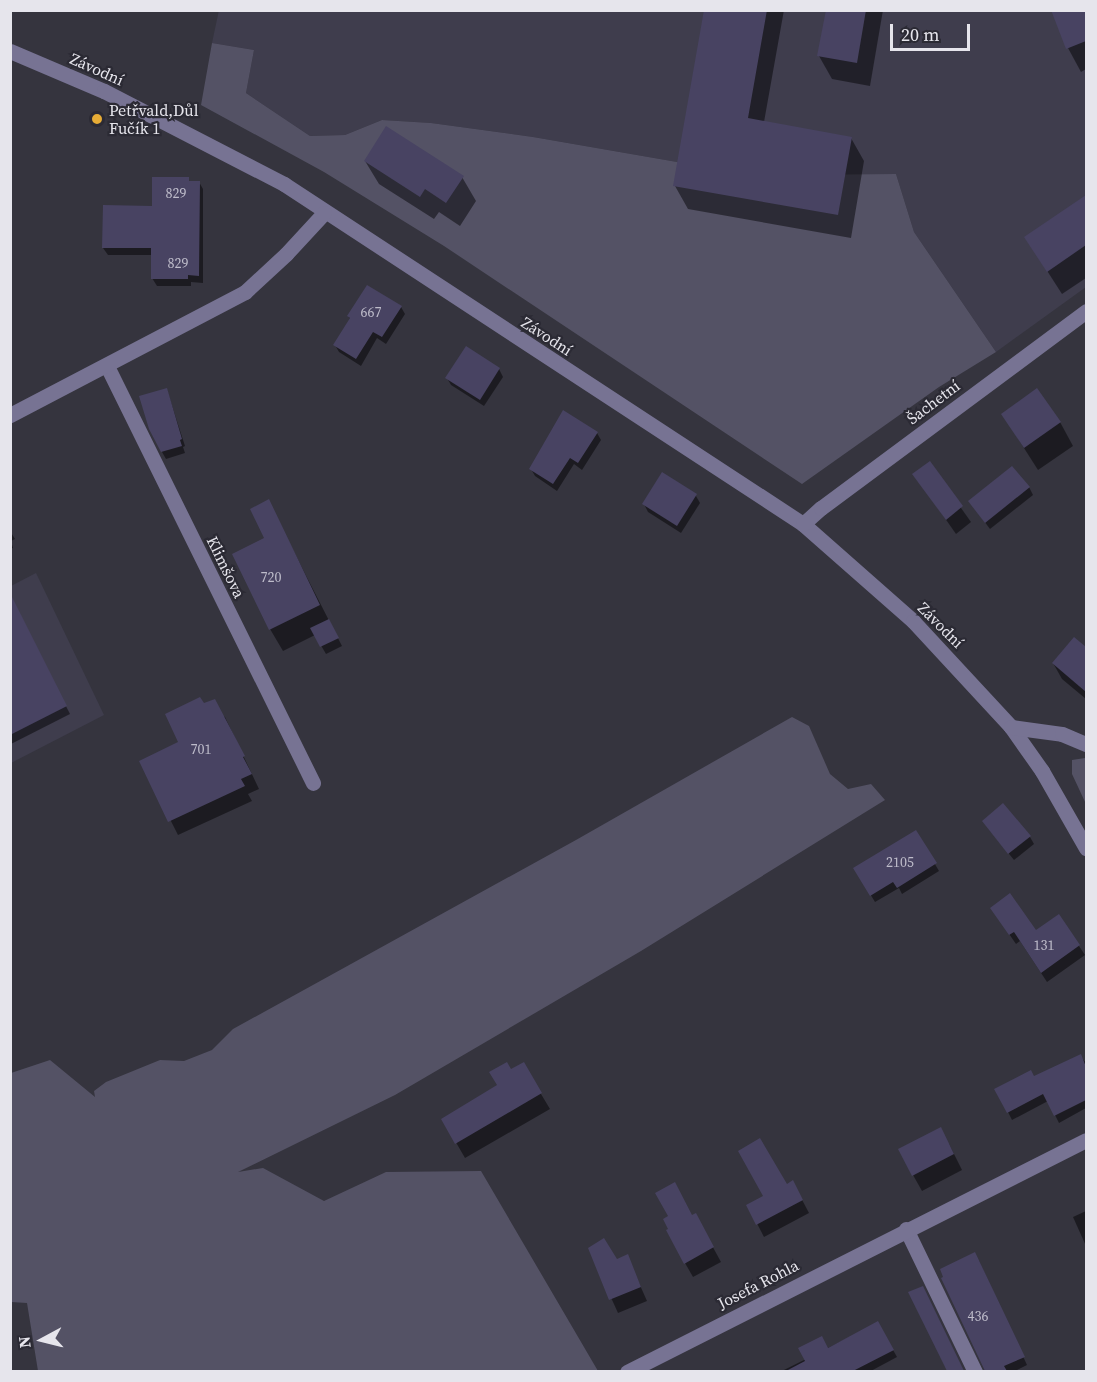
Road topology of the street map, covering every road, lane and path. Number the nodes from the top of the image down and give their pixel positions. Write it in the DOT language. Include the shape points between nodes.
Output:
graph roads {
  1 [pos="10,51"];
  2 [pos="324,213"];
  3 [pos="1086,311"];
  4 [pos="107,366"];
  5 [pos="10,415"];
  6 [pos="803,524"];
  7 [pos="1011,727"];
  8 [pos="1086,744"];
  9 [pos="314,783"];
  10 [pos="1086,848"];
  11 [pos="1086,1140"];
  12 [pos="906,1229"];
  13 [pos="627,1371"];
  14 [pos="975,1371"];
  1 -- 2 [label="street, Závodní" via="104,91 213,146 284,184"];
  2 -- 4 [label="street" via="245,292"];
  2 -- 6 [label="street, Závodní"];
  3 -- 6 [label="street, Šachetní"];
  4 -- 5 [label="street"];
  4 -- 9 [label="street, Klimšova"];
  6 -- 7 [label="street, Závodní" via="913,621"];
  7 -- 8 [label="street" via="1062,734"];
  7 -- 10 [label="street, Závodní" via="1042,771"];
  11 -- 12 [label="street, Josefa Rohla"];
  12 -- 13 [label="street, Josefa Rohla"];
  12 -- 14 [label="street"];
}
